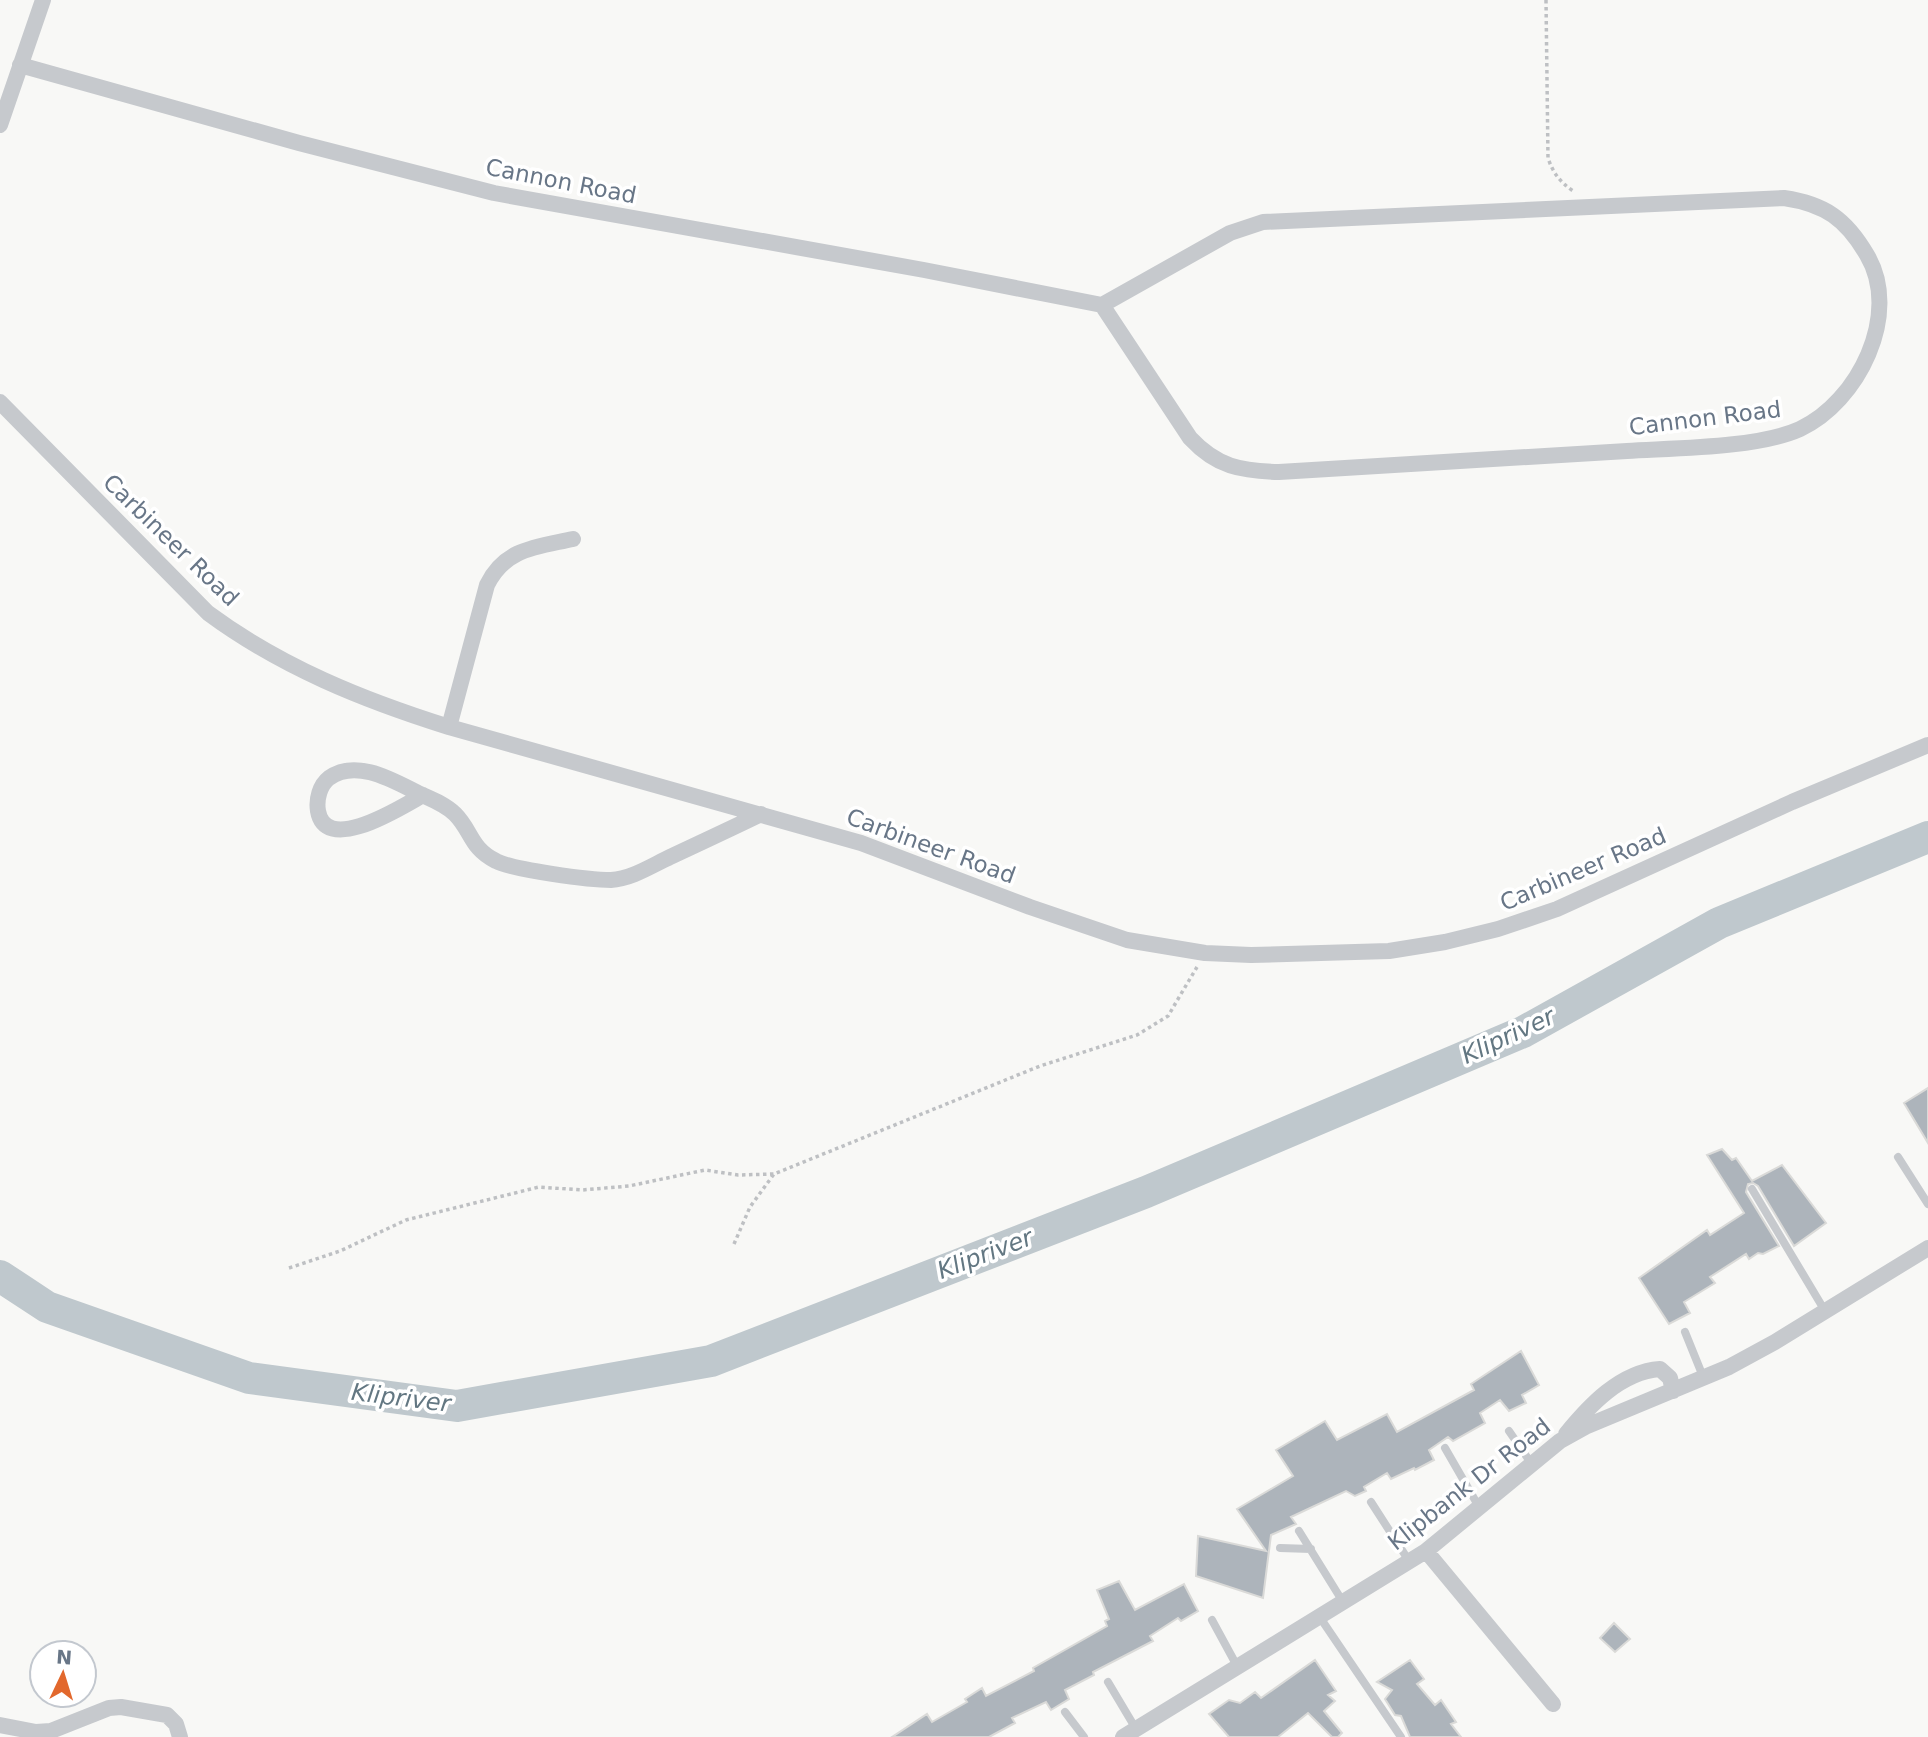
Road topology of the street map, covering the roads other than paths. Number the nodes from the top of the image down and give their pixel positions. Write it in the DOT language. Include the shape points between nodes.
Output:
graph roads {
  1 [pos="43,0"];
  2 [pos="20,65"];
  3 [pos="0,125"];
  4 [pos="1102,305"];
  5 [pos="0,402"];
  6 [pos="573,539"];
  7 [pos="449,727"];
  8 [pos="1928,745"];
  9 [pos="423,795"];
  10 [pos="761,814"];
  11 [pos="1898,1157"];
  12 [pos="1752,1189"];
  13 [pos="1928,1204"];
  14 [pos="1928,1248"];
  15 [pos="1825,1311"];
  16 [pos="1685,1332"];
  17 [pos="1704,1379"];
  18 [pos="1673,1391"];
  19 [pos="1509,1431"];
  20 [pos="1560,1441"];
  21 [pos="1445,1448"];
  22 [pos="1531,1463"];
  23 [pos="1371,1502"];
  24 [pos="1479,1507"];
  25 [pos="1299,1531"];
  26 [pos="1280,1548"];
  27 [pos="1311,1549"];
  28 [pos="1426,1551"];
  29 [pos="1409,1561"];
  30 [pos="1343,1602"];
  31 [pos="1319,1616"];
  32 [pos="1212,1620"];
  33 [pos="1237,1666"];
  34 [pos="1108,1682"];
  35 [pos="1553,1704"];
  36 [pos="1065,1712"];
  37 [pos="0,1725"];
  38 [pos="1129,1733"];
  39 [pos="180,1737"];
  40 [pos="1084,1737"];
  41 [pos="1401,1737"];
  1 -- 2 [label="street"];
  2 -- 3 [label="street"];
  2 -- 4 [label="street, Cannon Road" via="494,192"];
  4 -- 4 [label="street, Cannon Road" via="1203,453 1224,464 1279,472 1648,449 1780,436 1827,412 1852,383 1874,336 1878,284 1874,266 1848,226 1822,207 1784,198 1263,222 1230,233"];
  5 -- 7 [label="street, Carbineer Road" via="188,594 234,632 325,681 385,707"];
  6 -- 7 [label="street" via="523,551 496,569 487,585"];
  7 -- 10 [label="street, Carbineer Road"];
  8 -- 10 [label="street, Carbineer Road" via="1557,909 1498,929 1389,951 1251,955 1205,953 1127,940 861,843"];
  9 -- 9 [label="street" via="372,773 346,770 323,785 318,811 332,828 350,830"];
  9 -- 10 [label="street" via="453,812 473,844 496,862 607,880 624,878"];
  11 -- 13 [label="lane"];
  12 -- 15 [label="lane"];
  14 -- 15 [label="street, Klipbank Dr Road"];
  15 -- 17 [label="street, Klipbank Dr Road"];
  16 -- 17 [label="lane"];
  17 -- 18 [label="street, Klipbank Dr Road"];
  18 -- 20 [label="street, Klipbank Dr Road"];
  18 -- 20 [label="street" via="1670,1378 1660,1369 1632,1377 1593,1401"];
  19 -- 22 [label="lane"];
  20 -- 22 [label="street, Klipbank Dr Road"];
  21 -- 24 [label="lane"];
  22 -- 24 [label="street, Klipbank Dr Road"];
  23 -- 29 [label="lane"];
  24 -- 28 [label="street, Klipbank Dr Road"];
  25 -- 27 [label="lane"];
  26 -- 27 [label="lane"];
  27 -- 30 [label="lane"];
  28 -- 29 [label="street, Klipbank Dr Road"];
  28 -- 35 [label="street"];
  29 -- 30 [label="street, Klipbank Dr Road"];
  30 -- 31 [label="street, Klipbank Dr Road"];
  31 -- 33 [label="street, Klipbank Dr Road"];
  31 -- 41 [label="lane"];
  32 -- 33 [label="lane"];
  33 -- 38 [label="street, Klipbank Dr Road"];
  34 -- 38 [label="lane"];
  36 -- 40 [label="lane"];
  37 -- 39 [label="street" via="51,1731 109,1707 127,1707 170,1717"];
}
